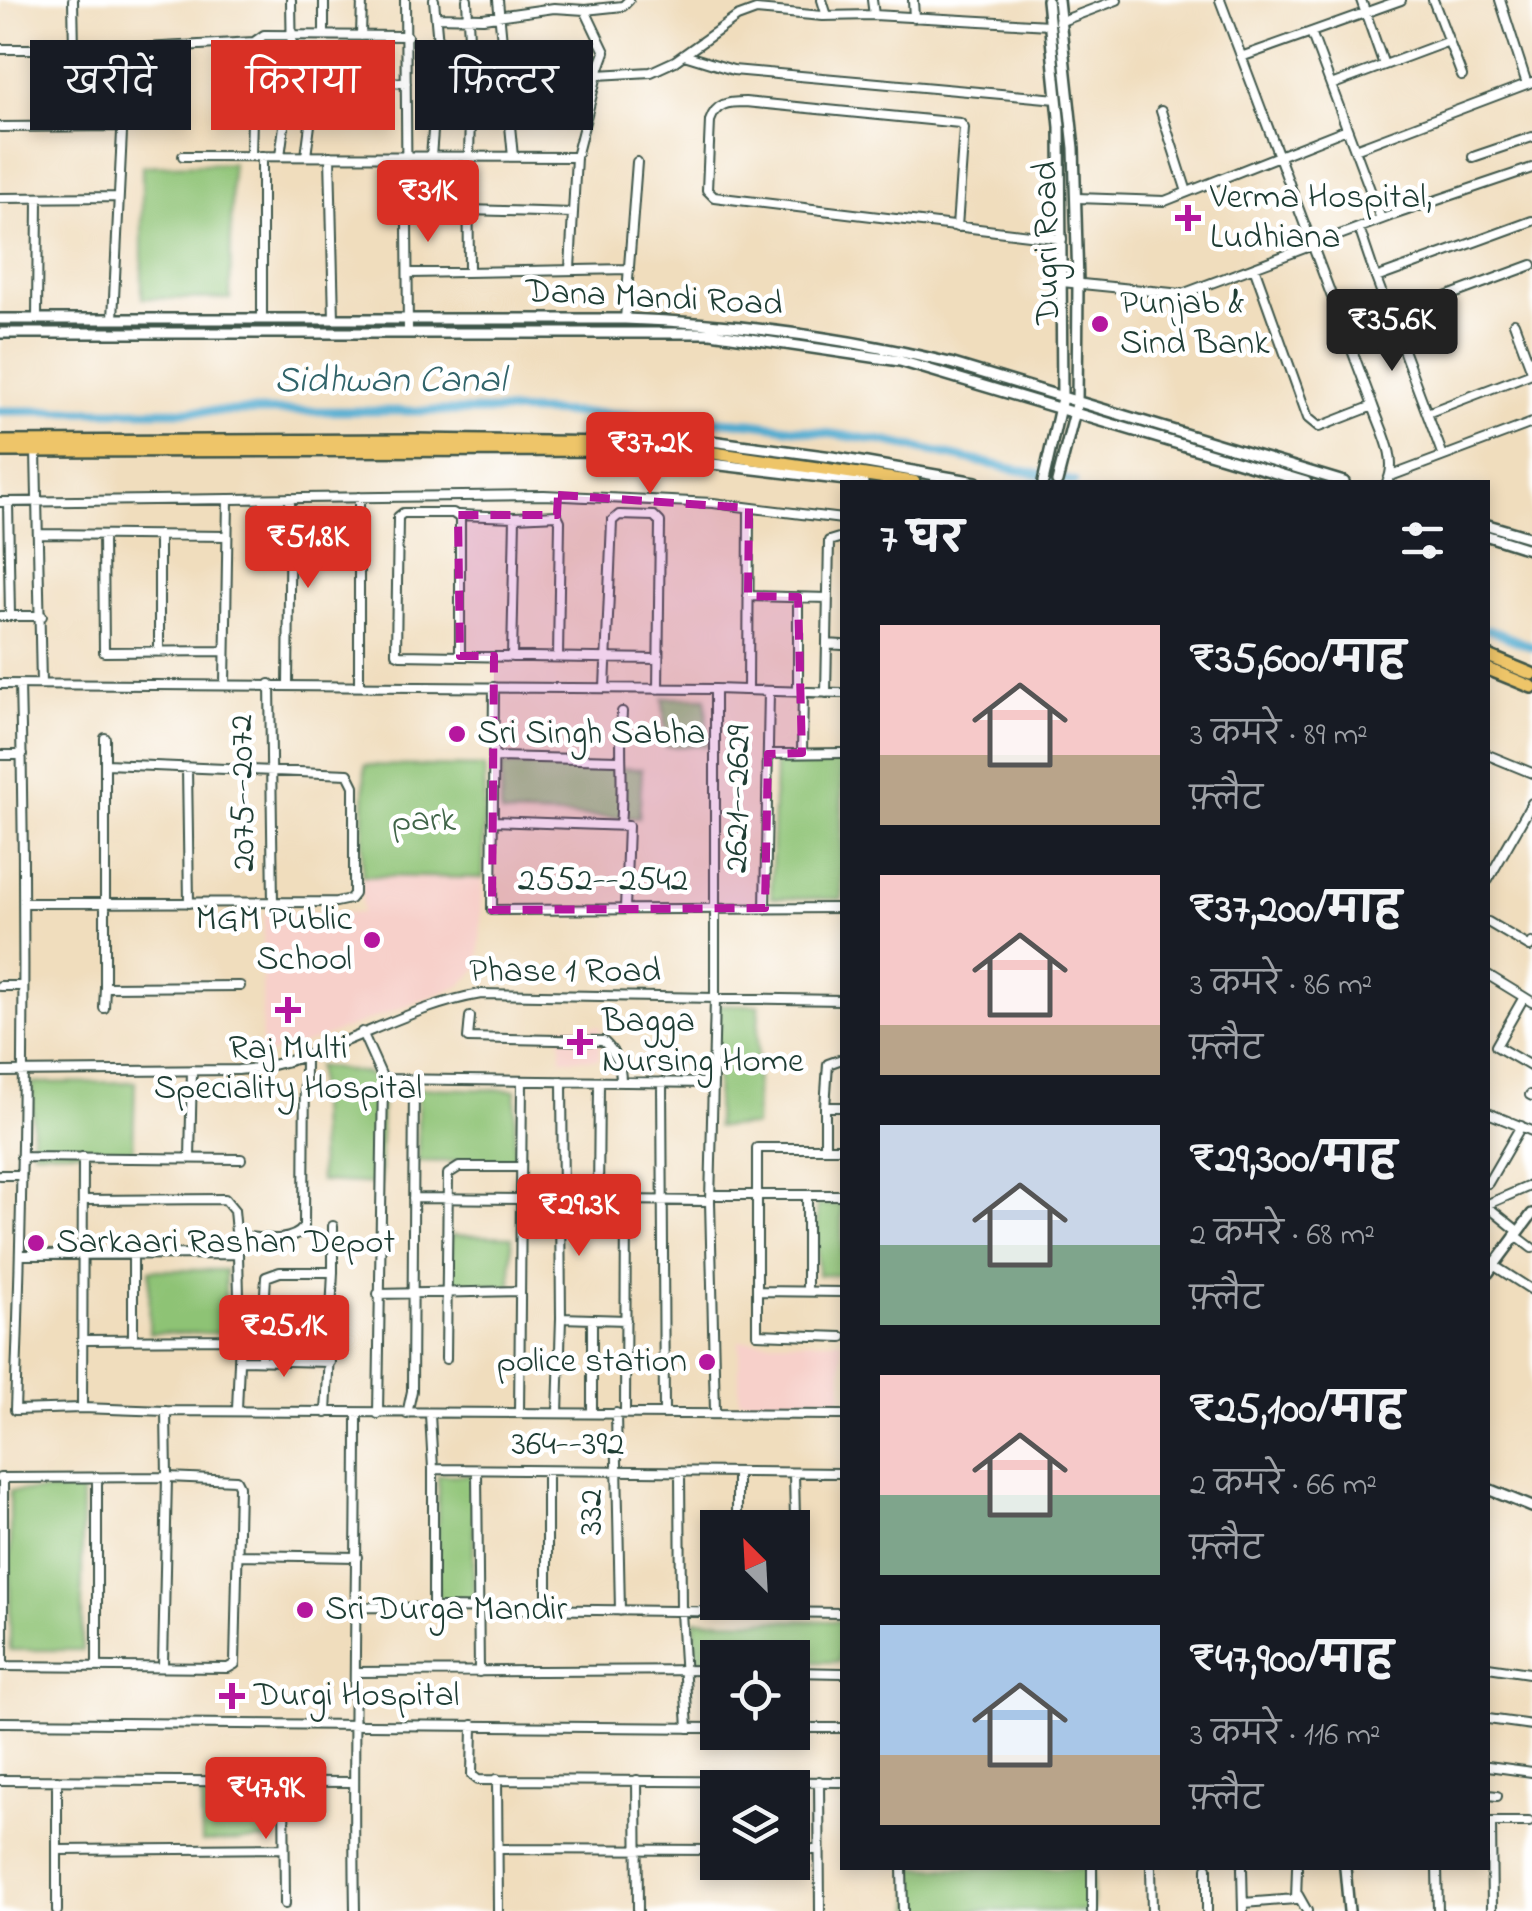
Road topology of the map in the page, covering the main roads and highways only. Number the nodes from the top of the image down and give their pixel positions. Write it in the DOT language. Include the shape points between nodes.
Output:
graph roads {
  1 [pos="0,442"];
  2 [pos="0,451"];
  3 [pos="702,451"];
  4 [pos="900,480"];
  5 [pos="1490,657"];
  6 [pos="1490,670"];
  7 [pos="1532,674"];
  8 [pos="1532,687"];
  1 -- 3 [label="highway" via="414,440 682,444"];
  2 -- 3 [label="highway"];
  3 -- 4 [label="highway"];
  5 -- 7 [label="highway"];
  6 -- 8 [label="highway"];
}
